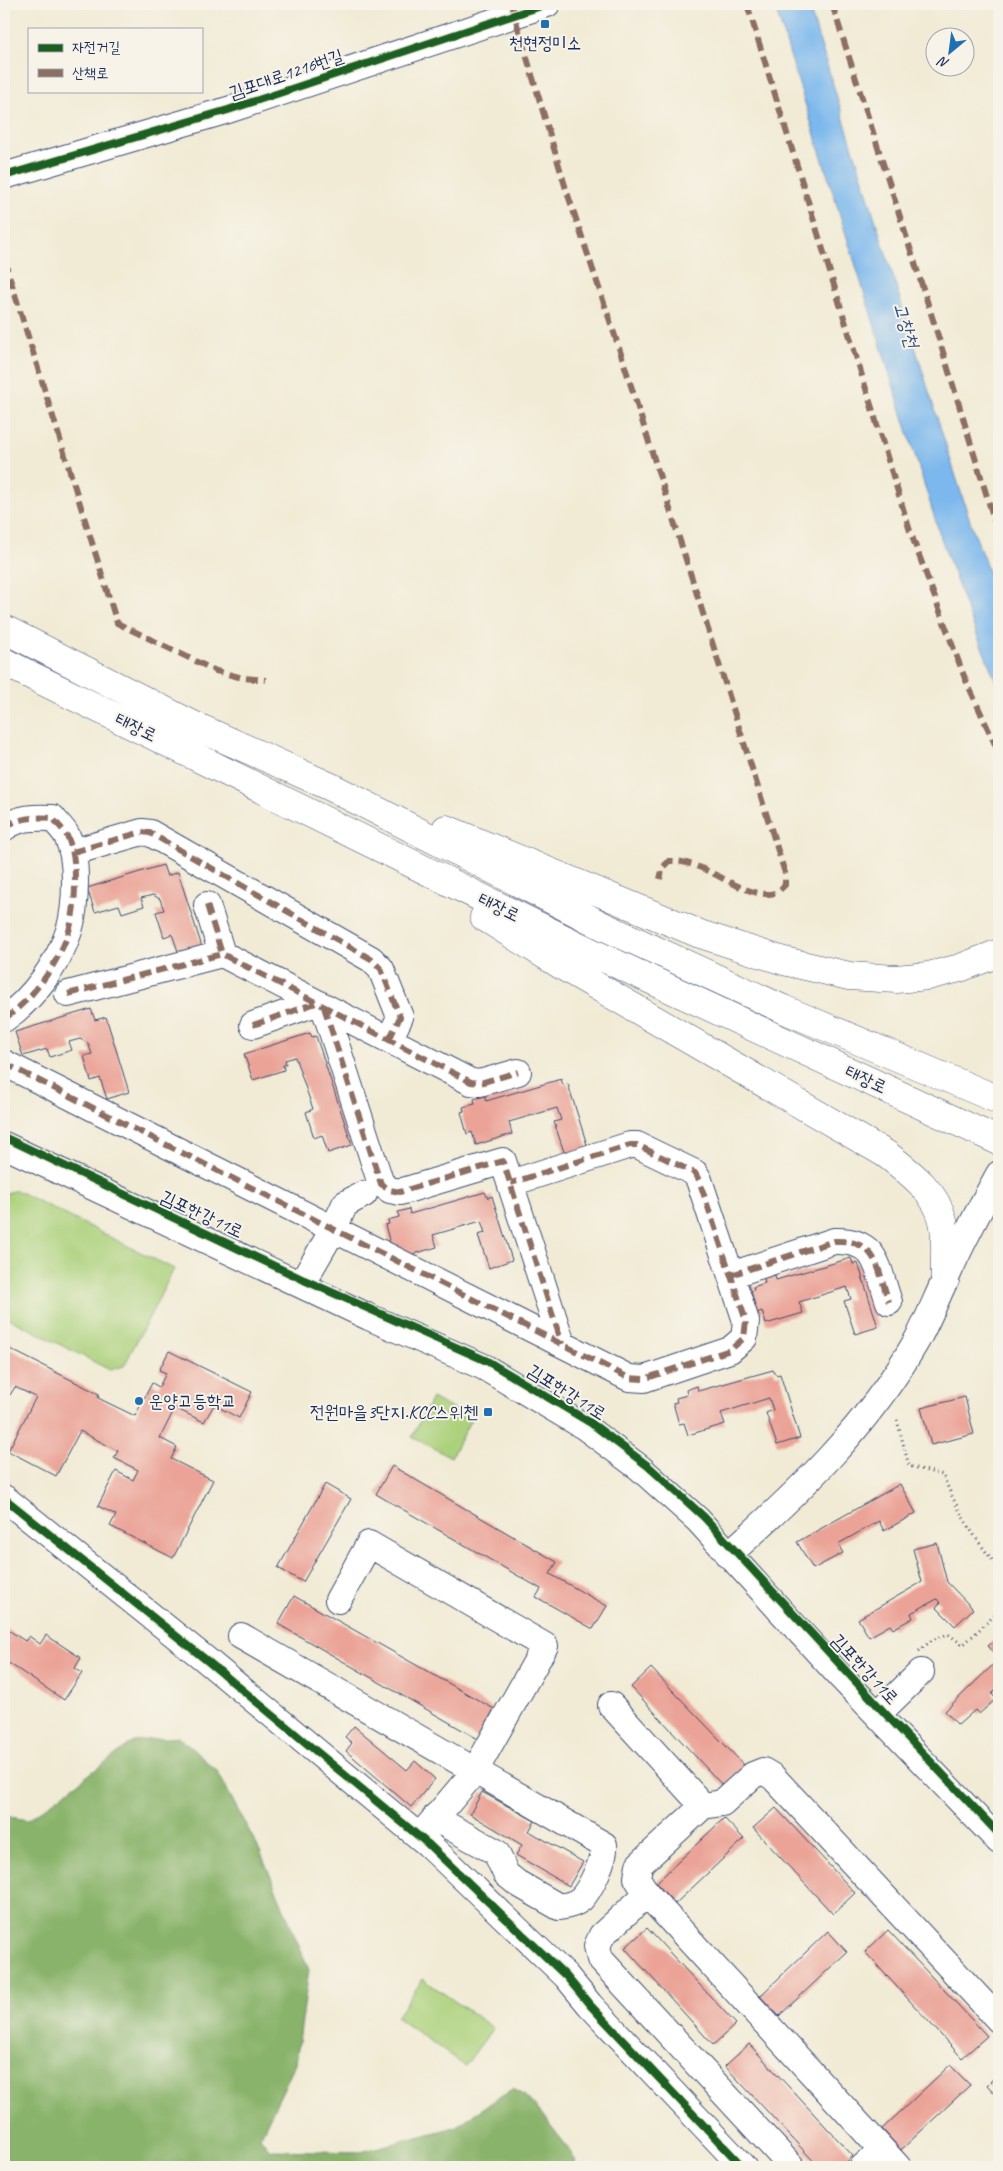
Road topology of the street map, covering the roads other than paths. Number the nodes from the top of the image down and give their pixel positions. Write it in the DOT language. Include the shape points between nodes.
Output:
graph roads {
  1 [pos="547,4"];
  2 [pos="4,176"];
  3 [pos="4,629"];
  4 [pos="4,662"];
  5 [pos="331,787"];
  6 [pos="6,818"];
  7 [pos="361,838"];
  8 [pos="73,852"];
  9 [pos="207,904"];
  10 [pos="999,953"];
  11 [pos="222,954"];
  12 [pos="68,994"];
  13 [pos="320,1005"];
  14 [pos="4,1019"];
  15 [pos="253,1025"];
  16 [pos="389,1040"];
  17 [pos="4,1063"];
  18 [pos="518,1072"];
  19 [pos="996,1099"];
  20 [pos="988,1135"];
  21 [pos="4,1141"];
  22 [pos="999,1174"];
  23 [pos="511,1183"];
  24 [pos="364,1194"];
  25 [pos="334,1228"];
  26 [pos="731,1275"];
  27 [pos="945,1280"];
  28 [pos="303,1282"];
  29 [pos="889,1302"];
  30 [pos="562,1344"];
  31 [pos="4,1498"];
  32 [pos="731,1553"];
  33 [pos="338,1600"];
  34 [pos="241,1636"];
  35 [pos="919,1662"];
  36 [pos="611,1705"];
  37 [pos="882,1710"];
  38 [pos="475,1771"];
  39 [pos="703,1806"];
  40 [pos="437,1815"];
  41 [pos="999,1834"];
  42 [pos="419,1837"];
  43 [pos="999,1842"];
  44 [pos="646,1894"];
  45 [pos="999,2020"];
  46 [pos="890,2158"];
  47 [pos="742,2167"];
  48 [pos="792,2167"];
  49 [pos="863,2167"];
  1 -- 2 [label="street, 김포대로1216번길" via="228,110"];
  3 -- 5 [label="main road, 태장로" via="191,724"];
  4 -- 7 [label="main road, 태장로"];
  5 -- 10 [label="main road" via="471,838 700,934 784,961 850,976 896,979 960,968"];
  5 -- 19 [label="main road, 태장로" via="612,930 784,1009"];
  6 -- 8 [label="street" via="52,818 66,834"];
  7 -- 20 [label="main road, 태장로" via="593,953"];
  7 -- 27 [label="main road" via="564,967 886,1154 916,1178 934,1199 943,1222"];
  8 -- 14 [label="street" via="75,900 70,930 34,992"];
  8 -- 16 [label="street" via="142,832 150,833 371,959 381,969 400,1018"];
  9 -- 11 [label="street"];
  11 -- 12 [label="street"];
  11 -- 13 [label="street"];
  13 -- 15 [label="street"];
  13 -- 16 [label="street"];
  13 -- 23 [label="street" via="382,1184 400,1192 503,1161"];
  16 -- 18 [label="street" via="471,1082"];
  17 -- 25 [label="street"];
  21 -- 28 [label="street, 김포한강11로"];
  22 -- 27 [label="street"];
  23 -- 26 [label="street" via="637,1145 695,1173"];
  23 -- 30 [label="street"];
  24 -- 25 [label="street" via="344,1204"];
  25 -- 28 [label="street"];
  25 -- 30 [label="street"];
  26 -- 29 [label="street" via="834,1241 849,1240 871,1252"];
  26 -- 30 [label="street" via="746,1329 744,1338 730,1350 637,1380"];
  27 -- 32 [label="street" via="917,1340 866,1415 806,1484"];
  28 -- 32 [label="street, 김포한강11로" via="487,1361 591,1423 648,1466 704,1517"];
  31 -- 42 [label="street" via="197,1652"];
  32 -- 37 [label="street, 김포한강11로"];
  32 -- 43 [label="street, 김포한강11로" via="835,1670"];
  33 -- 38 [label="street" via="369,1544 545,1646"];
  34 -- 38 [label="street"];
  35 -- 37 [label="street"];
  36 -- 39 [label="street"];
  37 -- 41 [label="street, 김포한강11로"];
  38 -- 40 [label="street"];
  38 -- 40 [label="street" via="604,1845 602,1863 582,1898 559,1907 517,1884 506,1874 496,1852 445,1824"];
  39 -- 44 [label="street" via="639,1865 637,1878"];
  39 -- 45 [label="street" via="722,1803 753,1775 764,1771"];
  40 -- 42 [label="street"];
  42 -- 47 [label="street" via="566,1976"];
  44 -- 46 [label="street"];
  44 -- 48 [label="street" via="602,1936 597,1946 600,1959"];
  46 -- 49 [label="street"];
}
